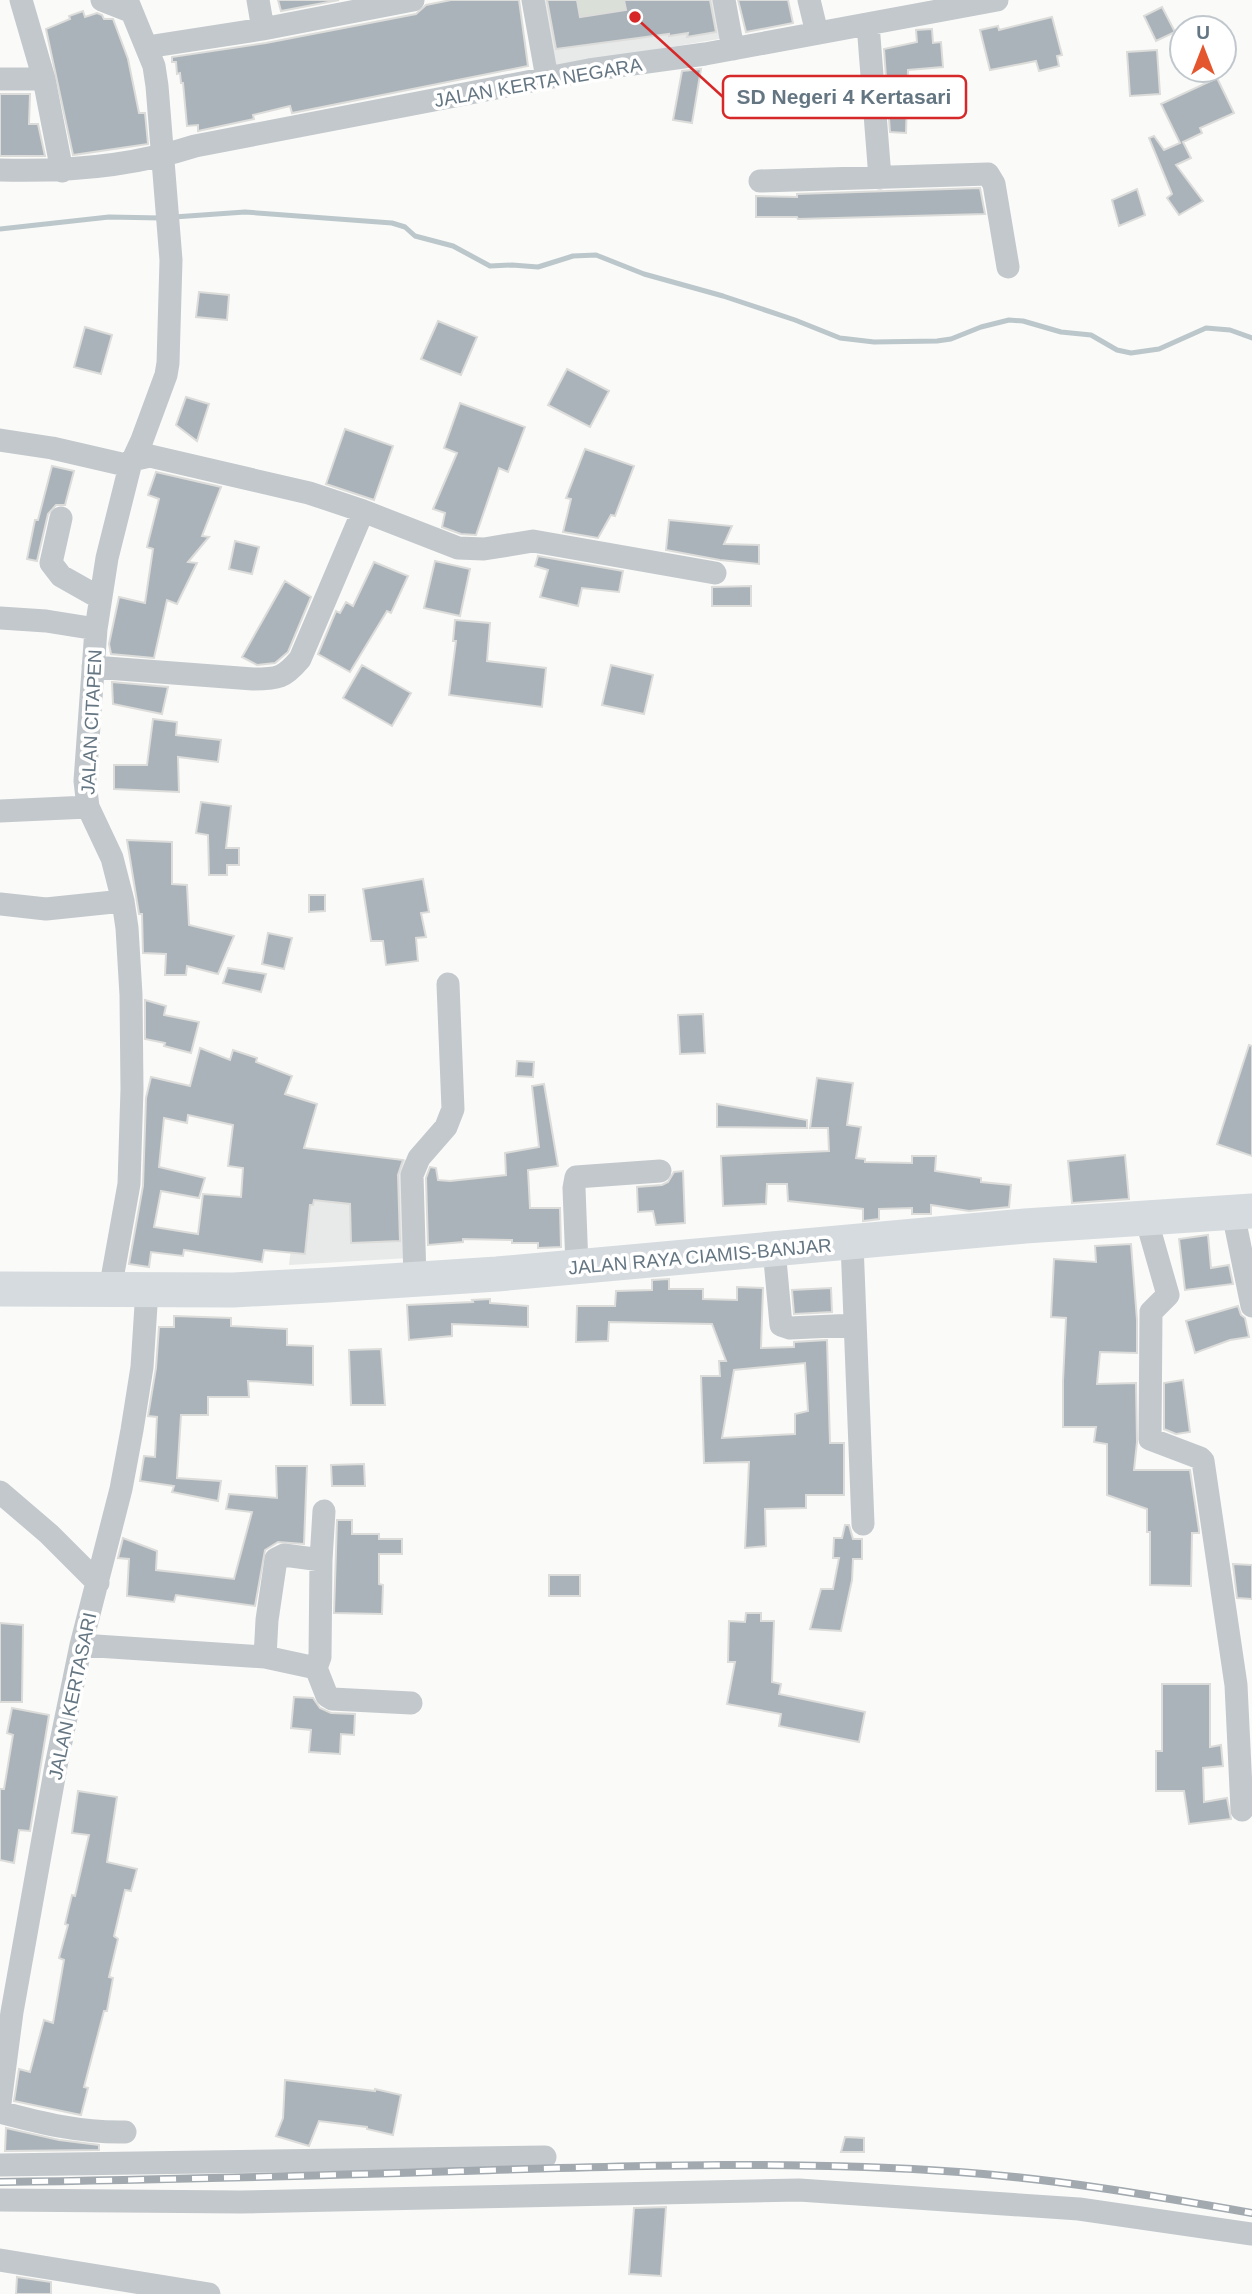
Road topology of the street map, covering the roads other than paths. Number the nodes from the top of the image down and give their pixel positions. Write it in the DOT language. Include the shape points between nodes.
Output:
graph roads {
  1 [pos="21,0"];
  2 [pos="102,0"];
  3 [pos="258,0"];
  4 [pos="413,0"];
  5 [pos="533,0"];
  6 [pos="724,0"];
  7 [pos="809,0"];
  8 [pos="997,0"];
  9 [pos="129,6"];
  10 [pos="868,24"];
  11 [pos="263,29"];
  12 [pos="817,33"];
  13 [pos="147,47"];
  14 [pos="733,48"];
  15 [pos="547,78"];
  16 [pos="0,79"];
  17 [pos="44,79"];
  18 [pos="164,156"];
  19 [pos="0,170"];
  20 [pos="62,171"];
  21 [pos="880,178"];
  22 [pos="760,181"];
  23 [pos="1008,267"];
  24 [pos="0,440"];
  25 [pos="131,463"];
  26 [pos="363,511"];
  27 [pos="61,518"];
  28 [pos="715,573"];
  29 [pos="100,598"];
  30 [pos="0,618"];
  31 [pos="96,629"];
  32 [pos="93,667"];
  33 [pos="88,807"];
  34 [pos="0,811"];
  35 [pos="123,901"];
  36 [pos="0,904"];
  37 [pos="448,984"];
  38 [pos="660,1171"];
  39 [pos="1242,1212"];
  40 [pos="1146,1218"];
  41 [pos="852,1243"];
  42 [pos="775,1249"];
  43 [pos="577,1266"];
  44 [pos="415,1279"];
  45 [pos="0,1289"];
  46 [pos="110,1290"];
  47 [pos="146,1290"];
  48 [pos="1252,1306"];
  49 [pos="855,1325"];
  50 [pos="0,1492"];
  51 [pos="324,1511"];
  52 [pos="863,1524"];
  53 [pos="321,1560"];
  54 [pos="97,1583"];
  55 [pos="81,1645"];
  56 [pos="264,1657"];
  57 [pos="316,1668"];
  58 [pos="1244,1684"];
  59 [pos="411,1703"];
  60 [pos="1242,1810"];
  61 [pos="0,2103"];
  62 [pos="0,2112"];
  63 [pos="125,2132"];
  64 [pos="545,2157"];
  65 [pos="0,2165"];
  66 [pos="0,2200"];
  67 [pos="1252,2234"];
  68 [pos="0,2260"];
  69 [pos="207,2294"];
  1 -- 17 [label="street"];
  2 -- 9 [label="street"];
  3 -- 11 [label="street"];
  4 -- 11 [label="street"];
  5 -- 15 [label="street"];
  6 -- 14 [label="street"];
  7 -- 12 [label="street"];
  8 -- 10 [label="street, JALAN KERTA NEGARA"];
  9 -- 13 [label="street, JALAN CITAPEN"];
  10 -- 12 [label="street, JALAN KERTA NEGARA"];
  10 -- 21 [label="street"];
  11 -- 13 [label="street"];
  12 -- 14 [label="street, JALAN KERTA NEGARA"];
  13 -- 18 [label="street, JALAN CITAPEN" via="158,86"];
  14 -- 15 [label="street, JALAN KERTA NEGARA"];
  15 -- 18 [label="street, JALAN KERTA NEGARA" via="195,146"];
  16 -- 17 [label="street"];
  17 -- 20 [label="street"];
  18 -- 20 [label="street, JALAN KERTA NEGARA"];
  18 -- 25 [label="street, JALAN CITAPEN" via="171,260 168,363"];
  19 -- 20 [label="street, JALAN KERTA NEGARA"];
  21 -- 22 [label="street"];
  21 -- 23 [label="street" via="988,174 995,184"];
  24 -- 25 [label="street"];
  25 -- 26 [label="street" via="150,456 309,493"];
  25 -- 29 [label="street, JALAN CITAPEN"];
  26 -- 28 [label="street" via="458,548 533,541"];
  26 -- 32 [label="street" via="300,659 287,674 253,679"];
  27 -- 29 [label="street" via="51,563 61,576"];
  29 -- 31 [label="street, JALAN CITAPEN"];
  30 -- 31 [label="street"];
  31 -- 32 [label="street, JALAN CITAPEN"];
  32 -- 33 [label="street, JALAN CITAPEN" via="85,781"];
  33 -- 34 [label="street"];
  33 -- 35 [label="street, JALAN CITAPEN" via="112,858"];
  35 -- 36 [label="street" via="46,909"];
  35 -- 46 [label="street, JALAN CITAPEN" via="131,995 130,1151 126,1206"];
  37 -- 44 [label="street" via="453,1108 446,1127 419,1158 411,1175"];
  38 -- 43 [label="street" via="576,1177"];
  39 -- 40 [label="highway, JALAN RAYA CIAMIS-BANJAR"];
  39 -- 48 [label="street"];
  40 -- 41 [label="highway, JALAN RAYA CIAMIS-BANJAR"];
  40 -- 58 [label="street" via="1168,1294 1151,1312 1150,1439 1202,1460"];
  41 -- 42 [label="highway, JALAN RAYA CIAMIS-BANJAR"];
  41 -- 49 [label="street"];
  42 -- 43 [label="highway, JALAN RAYA CIAMIS-BANJAR"];
  42 -- 49 [label="street" via="781,1325"];
  43 -- 44 [label="highway, JALAN RAYA CIAMIS-BANJAR"];
  44 -- 47 [label="highway, JALAN RAYA CIAMIS-BANJAR" via="233,1290"];
  45 -- 46 [label="highway, JALAN RAYA CIAMIS-BANJAR"];
  46 -- 47 [label="highway, JALAN RAYA CIAMIS-BANJAR"];
  47 -- 54 [label="street, JALAN KERTASARI" via="142,1367 132,1430"];
  49 -- 52 [label="street"];
  50 -- 54 [label="street"];
  51 -- 53 [label="street"];
  53 -- 56 [label="street" via="284,1555 276,1559"];
  53 -- 57 [label="street"];
  54 -- 55 [label="street, JALAN KERTASARI"];
  55 -- 56 [label="street"];
  55 -- 61 [label="street, JALAN KERTASARI" via="21,1958"];
  56 -- 57 [label="street"];
  57 -- 59 [label="street" via="332,1699"];
  58 -- 60 [label="street"];
  62 -- 63 [label="street" via="69,2128"];
  64 -- 65 [label="street"];
  66 -- 67 [label="street" via="241,2202 799,2190 1079,2209"];
  68 -- 69 [label="street"];
}
